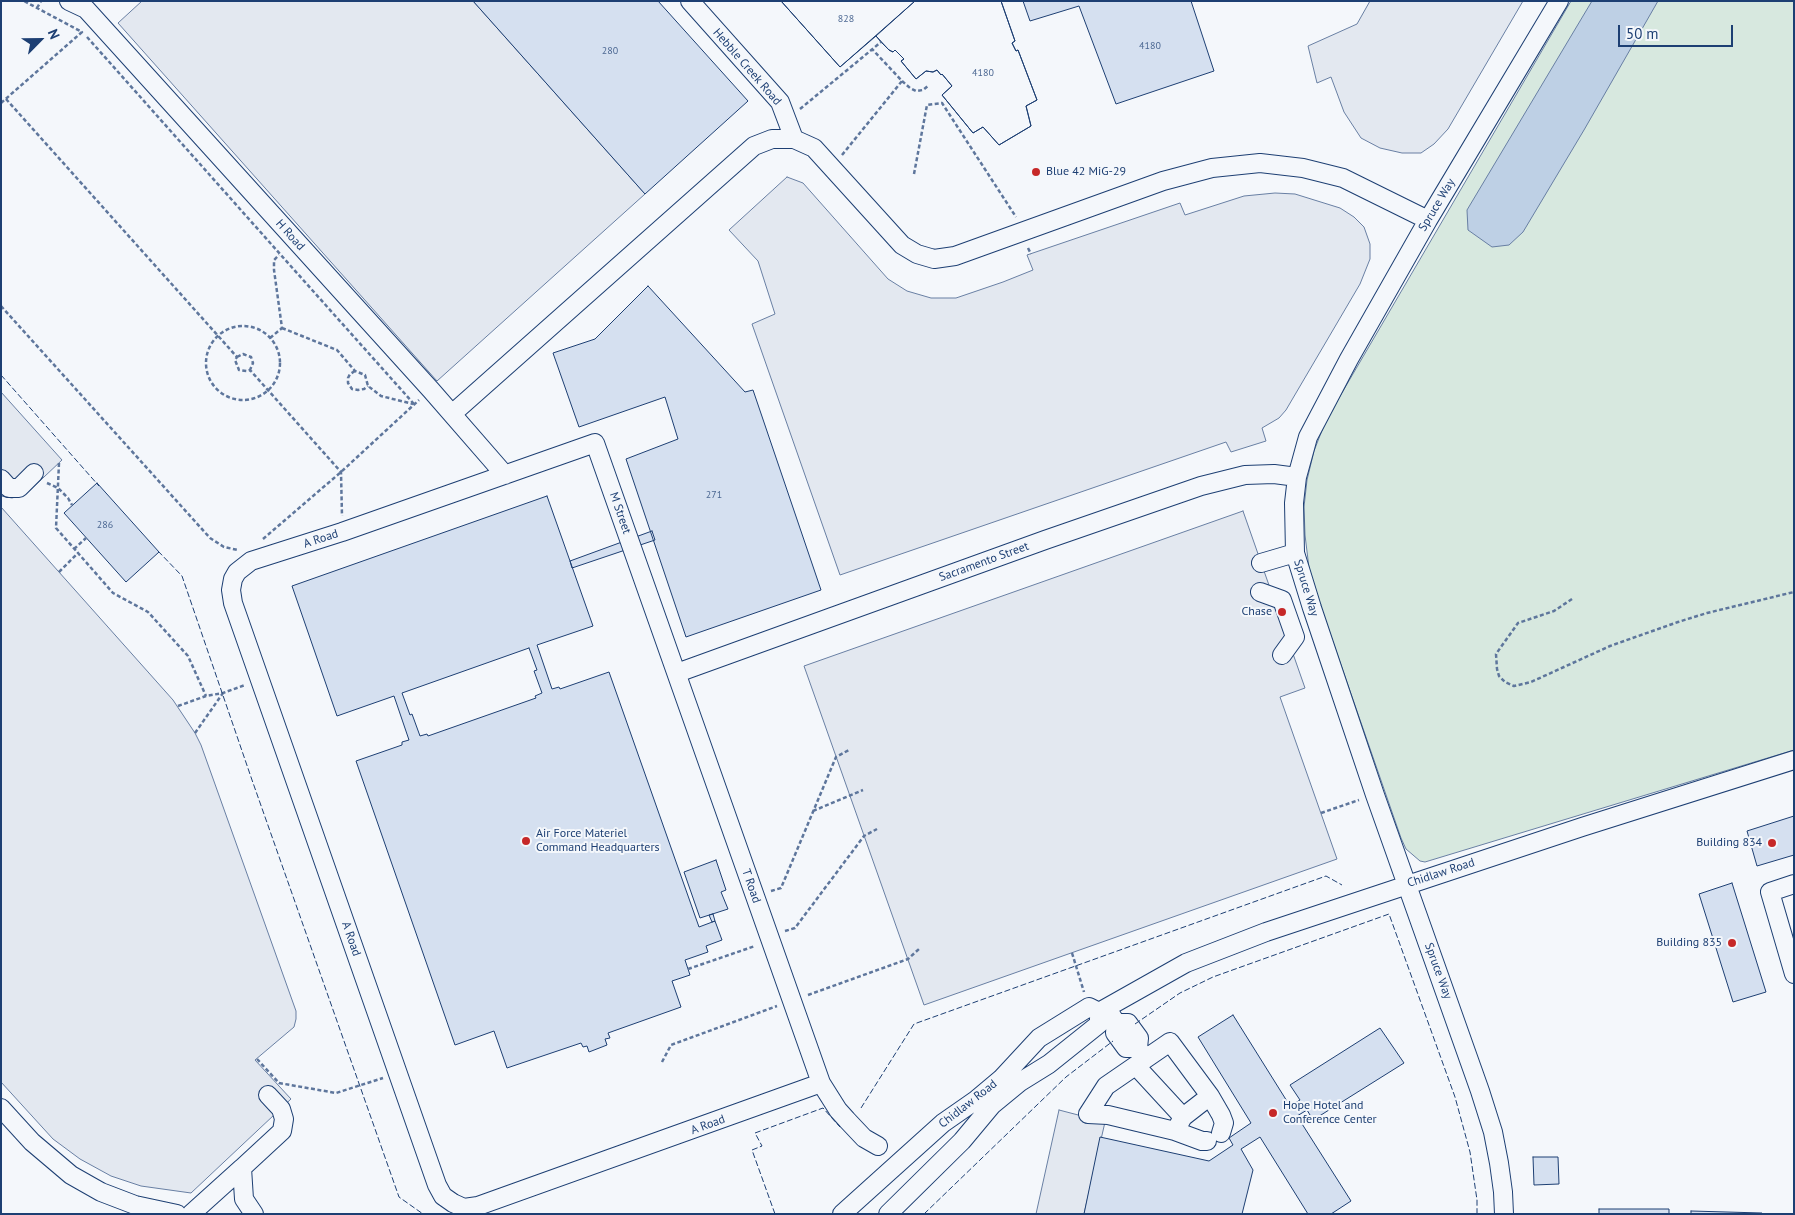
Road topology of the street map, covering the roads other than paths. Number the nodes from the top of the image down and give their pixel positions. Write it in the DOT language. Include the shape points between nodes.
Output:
graph roads {
  1 [pos="69,1"];
  2 [pos="690,1"];
  3 [pos="1559,1"];
  4 [pos="90,5"];
  5 [pos="794,139"];
  6 [pos="1428,220"];
  7 [pos="452,414"];
  8 [pos="505,475"];
  9 [pos="38,476"];
  10 [pos="1297,477"];
  11 [pos="1,479"];
  12 [pos="1295,553"];
  13 [pos="1261,563"];
  14 [pos="1260,592"];
  15 [pos="1282,655"];
  16 [pos="677,673"];
  17 [pos="1794,760"];
  18 [pos="1794,884"];
  19 [pos="1406,885"];
  20 [pos="1794,974"];
  21 [pos="1103,1010"];
  22 [pos="1140,1058"];
  23 [pos="825,1090"];
  24 [pos="268,1095"];
  25 [pos="1210,1096"];
  26 [pos="1,1108"];
  27 [pos="1179,1124"];
  28 [pos="895,1165"];
  29 [pos="242,1168"];
  30 [pos="915,1186"];
  31 [pos="177,1214"];
  32 [pos="192,1214"];
  33 [pos="254,1214"];
  34 [pos="842,1214"];
  35 [pos="888,1214"];
  36 [pos="1504,1214"];
  1 -- 4 [label="street, H Road"];
  2 -- 5 [label="street, Hebble Creek Road" via="780,102"];
  3 -- 6 [label="street, Spruce Way"];
  4 -- 7 [label="street, H Road"];
  5 -- 6 [label="street" via="814,148 902,245 934,259 955,256 1163,181 1212,168 1260,163 1303,168 1342,178"];
  5 -- 7 [label="street" via="772,139 754,146"];
  6 -- 10 [label="street, Spruce Way" via="1308,437"];
  7 -- 8 [label="street, H Road"];
  8 -- 16 [label="street, M Street" via="595,443"];
  8 -- 23 [label="street, A Road" via="251,561 237,572 231,590 233,604 437,1185 453,1204 464,1208 478,1206"];
  9 -- 11 [label="street" via="19,488 9,488"];
  10 -- 12 [label="street, Spruce Way"];
  10 -- 16 [label="street, Sacramento Street" via="1245,475 1201,486"];
  12 -- 13 [label="street"];
  12 -- 19 [label="street, Spruce Way"];
  14 -- 15 [label="street" via="1282,600 1295,637"];
  16 -- 23 [label="street, T Road"];
  17 -- 19 [label="street, Chidlaw Road"];
  18 -- 20 [label="street" via="1770,892"];
  19 -- 21 [label="street, Chidlaw Road" via="1210,953"];
  19 -- 36 [label="street, Spruce Way" via="1493,1132 1500,1163"];
  21 -- 22 [label="street" via="1116,1023 1128,1023 1139,1038"];
  21 -- 28 [label="street, Chidlaw Road" via="1089,1007 1038,1038 1001,1078"];
  21 -- 30 [label="street, Chidlaw Road" via="1099,1024 992,1105 962,1141"];
  22 -- 25 [label="street" via="1170,1042"];
  22 -- 27 [label="street"];
  22 -- 27 [label="street" via="1106,1086 1088,1114"];
  23 -- 28 [label="street" via="844,1105"];
  24 -- 29 [label="street" via="284,1119 282,1131"];
  25 -- 27 [label="street"];
  25 -- 27 [label="street" via="1224,1123 1214,1137 1202,1141"];
  26 -- 31 [label="street" via="32,1142 71,1175 101,1192 135,1205"];
  28 -- 30 [label="street"];
  28 -- 34 [label="street, Chidlaw Road"];
  29 -- 32 [label="street"];
  29 -- 33 [label="street" via="244,1198"];
  30 -- 35 [label="street, Chidlaw Road"];
}
